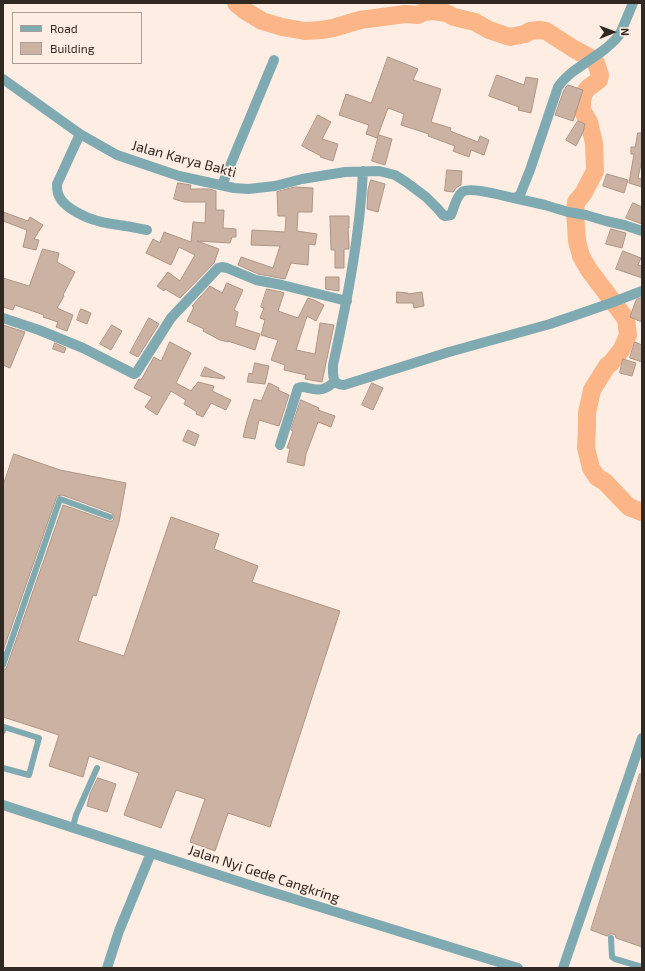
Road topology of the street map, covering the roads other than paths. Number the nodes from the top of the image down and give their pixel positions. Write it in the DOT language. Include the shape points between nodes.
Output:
graph roads {
  1 [pos="633,3"];
  2 [pos="274,60"];
  3 [pos="3,79"];
  4 [pos="80,134"];
  5 [pos="363,171"];
  6 [pos="222,185"];
  7 [pos="514,198"];
  8 [pos="147,230"];
  9 [pos="642,231"];
  10 [pos="642,291"];
  11 [pos="347,301"];
  12 [pos="3,318"];
  13 [pos="335,381"];
  14 [pos="280,445"];
  15 [pos="110,516"];
  16 [pos="3,665"];
  17 [pos="3,728"];
  18 [pos="642,738"];
  19 [pos="3,768"];
  20 [pos="97,768"];
  21 [pos="3,807"];
  22 [pos="73,827"];
  23 [pos="151,853"];
  24 [pos="611,938"];
  25 [pos="642,967"];
  26 [pos="108,968"];
  27 [pos="518,968"];
  28 [pos="564,968"];
  1 -- 7 [label="street" via="618,38 565,78 558,87 522,191"];
  2 -- 6 [label="street"];
  3 -- 4 [label="street, Jalan Karya Bakti"];
  4 -- 6 [label="street, Jalan Karya Bakti" via="126,159 179,176"];
  4 -- 8 [label="street" via="57,184 59,196 66,205 97,221"];
  5 -- 6 [label="street, Jalan Karya Bakti" via="302,179 248,190"];
  5 -- 7 [label="street, Jalan Karya Bakti" via="395,175 426,197 445,216 451,214 459,195 467,190"];
  5 -- 11 [label="street"];
  7 -- 9 [label="street"];
  10 -- 13 [label="street" via="550,324 344,385"];
  11 -- 12 [label="street" via="256,280 226,268 218,268 171,318 134,374 83,348"];
  11 -- 13 [label="street" via="333,365"];
  13 -- 14 [label="street" via="322,390 302,386 298,388"];
  15 -- 16 [label="lane" via="60,499"];
  17 -- 19 [label="lane" via="39,738 29,775"];
  18 -- 28 [label="street"];
  20 -- 22 [label="lane"];
  21 -- 22 [label="street, Jalan Nyi Gede Cangkring"];
  22 -- 23 [label="street, Jalan Nyi Gede Cangkring"];
  23 -- 26 [label="street" via="119,931"];
  23 -- 27 [label="street, Jalan Nyi Gede Cangkring"];
  24 -- 25 [label="lane" via="612,957"];
}
